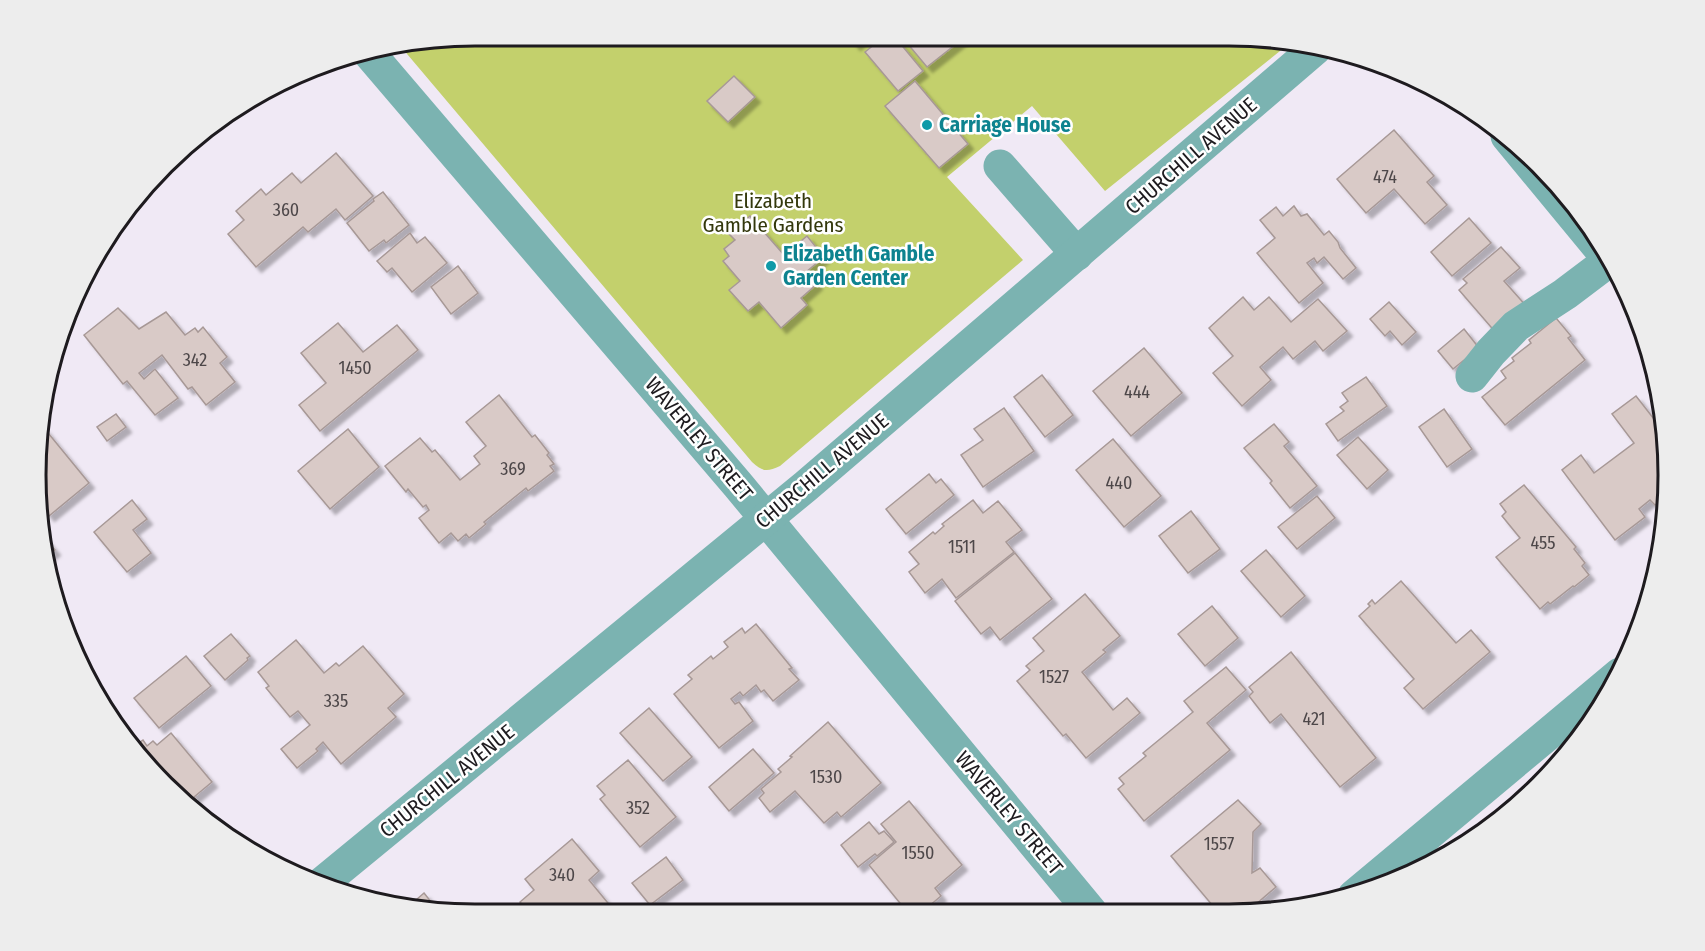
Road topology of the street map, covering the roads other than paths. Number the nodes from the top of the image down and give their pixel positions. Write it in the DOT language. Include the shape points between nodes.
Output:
graph roads {
  1 [pos="1309,54"];
  2 [pos="373,59"];
  3 [pos="1000,166"];
  4 [pos="1077,254"];
  5 [pos="1604,266"];
  6 [pos="1472,376"];
  7 [pos="766,519"];
  8 [pos="1601,690"];
  9 [pos="328,878"];
  10 [pos="1374,879"];
  11 [pos="1084,904"];
  1 -- 4 [label="street, CHURCHILL AVENUE"];
  2 -- 7 [label="street, WAVERLEY STREET"];
  3 -- 4 [label="street"];
  4 -- 7 [label="street, CHURCHILL AVENUE"];
  5 -- 6 [label="street" via="1516,326"];
  7 -- 9 [label="street, CHURCHILL AVENUE"];
  7 -- 11 [label="street, WAVERLEY STREET"];
  8 -- 10 [label="street"];
}
